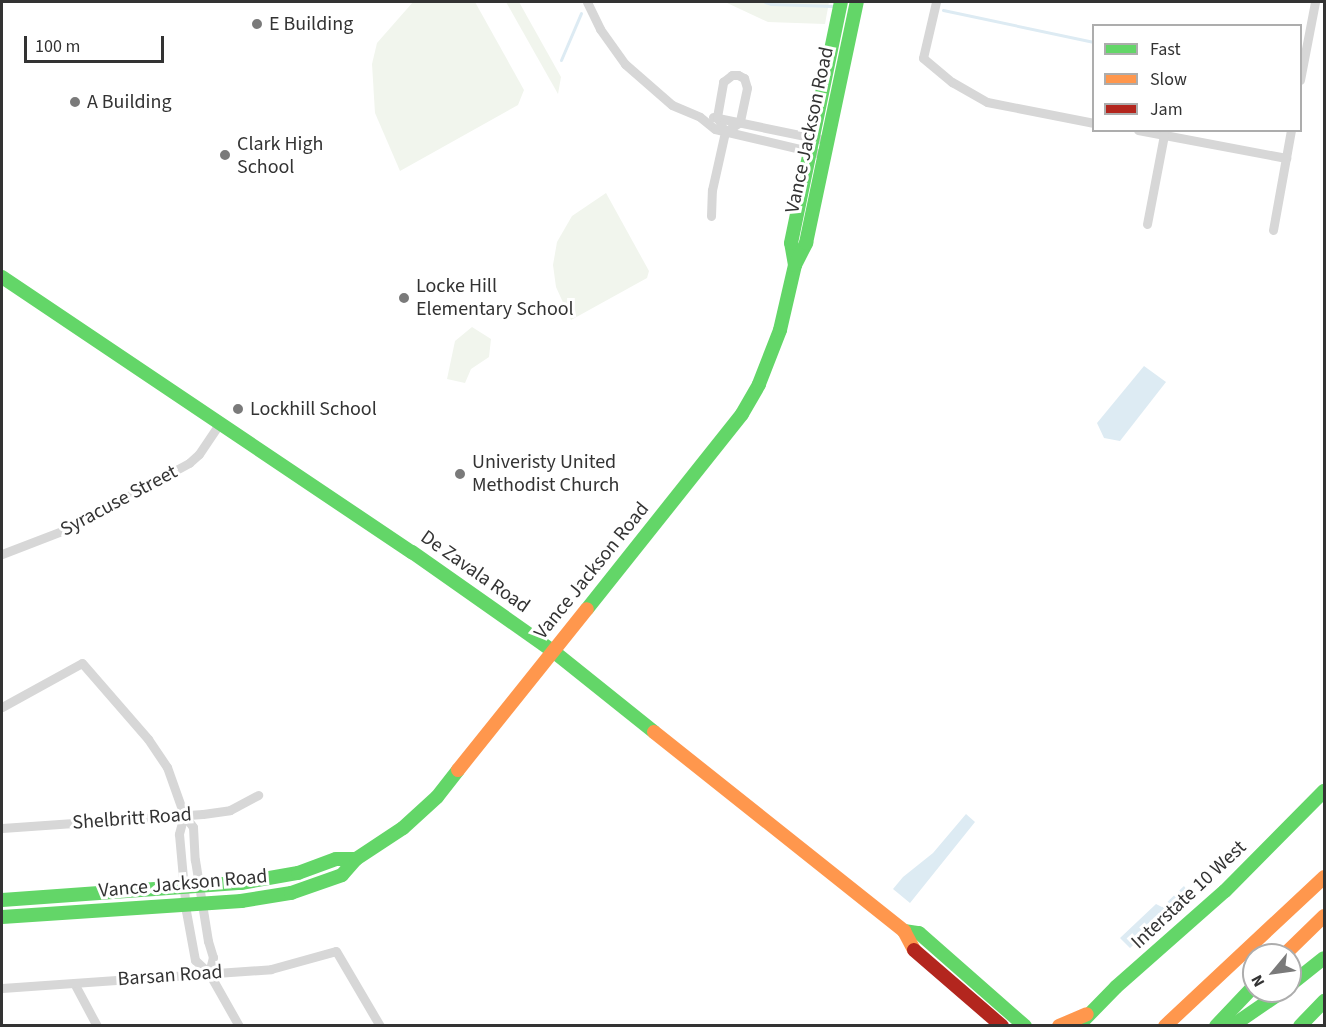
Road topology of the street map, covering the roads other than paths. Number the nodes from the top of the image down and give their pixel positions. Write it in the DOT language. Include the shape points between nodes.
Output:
graph roads {
  1 [pos="587,2"];
  2 [pos="840,2"];
  3 [pos="857,2"];
  4 [pos="936,2"];
  5 [pos="1315,2"];
  6 [pos="1302,70"];
  7 [pos="700,117"];
  8 [pos="717,117"];
  9 [pos="740,122"];
  10 [pos="1092,123"];
  11 [pos="725,132"];
  12 [pos="1148,132"];
  13 [pos="1291,132"];
  14 [pos="1164,135"];
  15 [pos="813,137"];
  16 [pos="827,148"];
  17 [pos="810,152"];
  18 [pos="1286,158"];
  19 [pos="711,216"];
  20 [pos="1147,224"];
  21 [pos="1273,230"];
  22 [pos="795,265"];
  23 [pos="2,277"];
  24 [pos="220,423"];
  25 [pos="2,554"];
  26 [pos="553,651"];
  27 [pos="2,707"];
  28 [pos="1324,791"];
  29 [pos="258,795"];
  30 [pos="184,815"];
  31 [pos="2,828"];
  32 [pos="194,846"];
  33 [pos="180,847"];
  34 [pos="356,859"];
  35 [pos="1324,877"];
  36 [pos="199,886"];
  37 [pos="183,887"];
  38 [pos="2,900"];
  39 [pos="202,903"];
  40 [pos="185,905"];
  41 [pos="1324,916"];
  42 [pos="2,917"];
  43 [pos="903,931"];
  44 [pos="208,941"];
  45 [pos="1296,943"];
  46 [pos="192,945"];
  47 [pos="1324,958"];
  48 [pos="209,973"];
  49 [pos="1302,975"];
  50 [pos="74,983"];
  51 [pos="2,988"];
  52 [pos="1242,999"];
  53 [pos="1324,1002"];
  54 [pos="1265,1003"];
  55 [pos="1089,1019"];
  56 [pos="1022,1023"];
  57 [pos="97,1026"];
  58 [pos="238,1026"];
  59 [pos="380,1026"];
  60 [pos="1002,1026"];
  61 [pos="1036,1026"];
  62 [pos="1059,1026"];
  63 [pos="1078,1026"];
  64 [pos="1165,1026"];
  65 [pos="1216,1026"];
  66 [pos="1232,1026"];
  67 [pos="1300,1026"];
  1 -- 7 [label="street" via="600,29 640,80 672,105"];
  2 -- 15 [label="main road, Vance Jackson Road"];
  3 -- 16 [label="main road, Vance Jackson Road"];
  4 -- 10 [label="street" via="923,58 964,91 987,102"];
  5 -- 6 [label="street"];
  7 -- 8 [label="street"];
  7 -- 11 [label="street"];
  8 -- 9 [label="street"];
  8 -- 9 [label="street" via="723,82 738,75 744,78 747,88"];
  8 -- 11 [label="street"];
  9 -- 11 [label="street"];
  9 -- 15 [label="street"];
  11 -- 17 [label="street"];
  11 -- 19 [label="street" via="712,190"];
  12 -- 14 [label="street"];
  13 -- 18 [label="street"];
  14 -- 18 [label="street"];
  14 -- 20 [label="street"];
  15 -- 16 [label="street"];
  15 -- 17 [label="main road, Vance Jackson Road"];
  16 -- 17 [label="street"];
  16 -- 22 [label="main road, Vance Jackson Road" via="806,243"];
  17 -- 22 [label="main road, Vance Jackson Road" via="791,243"];
  18 -- 21 [label="street"];
  22 -- 26 [label="main road, Vance Jackson Road" via="774,350 742,414"];
  23 -- 24 [label="main road, De Zavala Road"];
  24 -- 25 [label="street, Syracuse Street" via="189,463 67,529"];
  24 -- 26 [label="main road, De Zavala Road"];
  26 -- 34 [label="main road, Vance Jackson Road" via="437,797 403,828"];
  26 -- 43 [label="main road, De Zavala Road"];
  27 -- 30 [label="street" via="82,663 158,752"];
  28 -- 55 [label="main road, Interstate 10 West" via="1225,891 1116,987"];
  29 -- 30 [label="street, Shelbritt Road" via="230,810"];
  30 -- 31 [label="street, Shelbritt Road"];
  30 -- 32 [label="street" via="192,826"];
  30 -- 33 [label="street"];
  32 -- 33 [label="street"];
  32 -- 36 [label="street"];
  33 -- 37 [label="street"];
  34 -- 36 [label="main road, Vance Jackson Road" via="336,859 276,878"];
  34 -- 39 [label="main road, Vance Jackson Road" via="342,875 291,892"];
  35 -- 64 [label="main road"];
  36 -- 37 [label="main road, Vance Jackson Road"];
  36 -- 39 [label="street"];
  37 -- 38 [label="main road, Vance Jackson Road"];
  37 -- 40 [label="street"];
  39 -- 40 [label="main road, Vance Jackson Road"];
  39 -- 44 [label="street"];
  40 -- 42 [label="main road, Vance Jackson Road"];
  40 -- 46 [label="street"];
  41 -- 45 [label="main road"];
  43 -- 56 [label="main road, De Zavala Road" via="919,933"];
  43 -- 60 [label="main road, De Zavala Road" via="910,947"];
  44 -- 46 [label="street"];
  44 -- 48 [label="street" via="213,957"];
  46 -- 48 [label="street" via="195,960"];
  47 -- 49 [label="main road"];
  48 -- 50 [label="street, Barsan Road"];
  48 -- 58 [label="street"];
  48 -- 59 [label="street, Barsan Road" via="271,969 336,951"];
  50 -- 51 [label="street, Barsan Road"];
  50 -- 57 [label="street"];
  52 -- 65 [label="main road"];
  53 -- 67 [label="main road"];
  54 -- 66 [label="main road"];
  55 -- 62 [label="main road"];
  55 -- 63 [label="main road, Interstate 10 West"];
  56 -- 61 [label="main road"];
}
